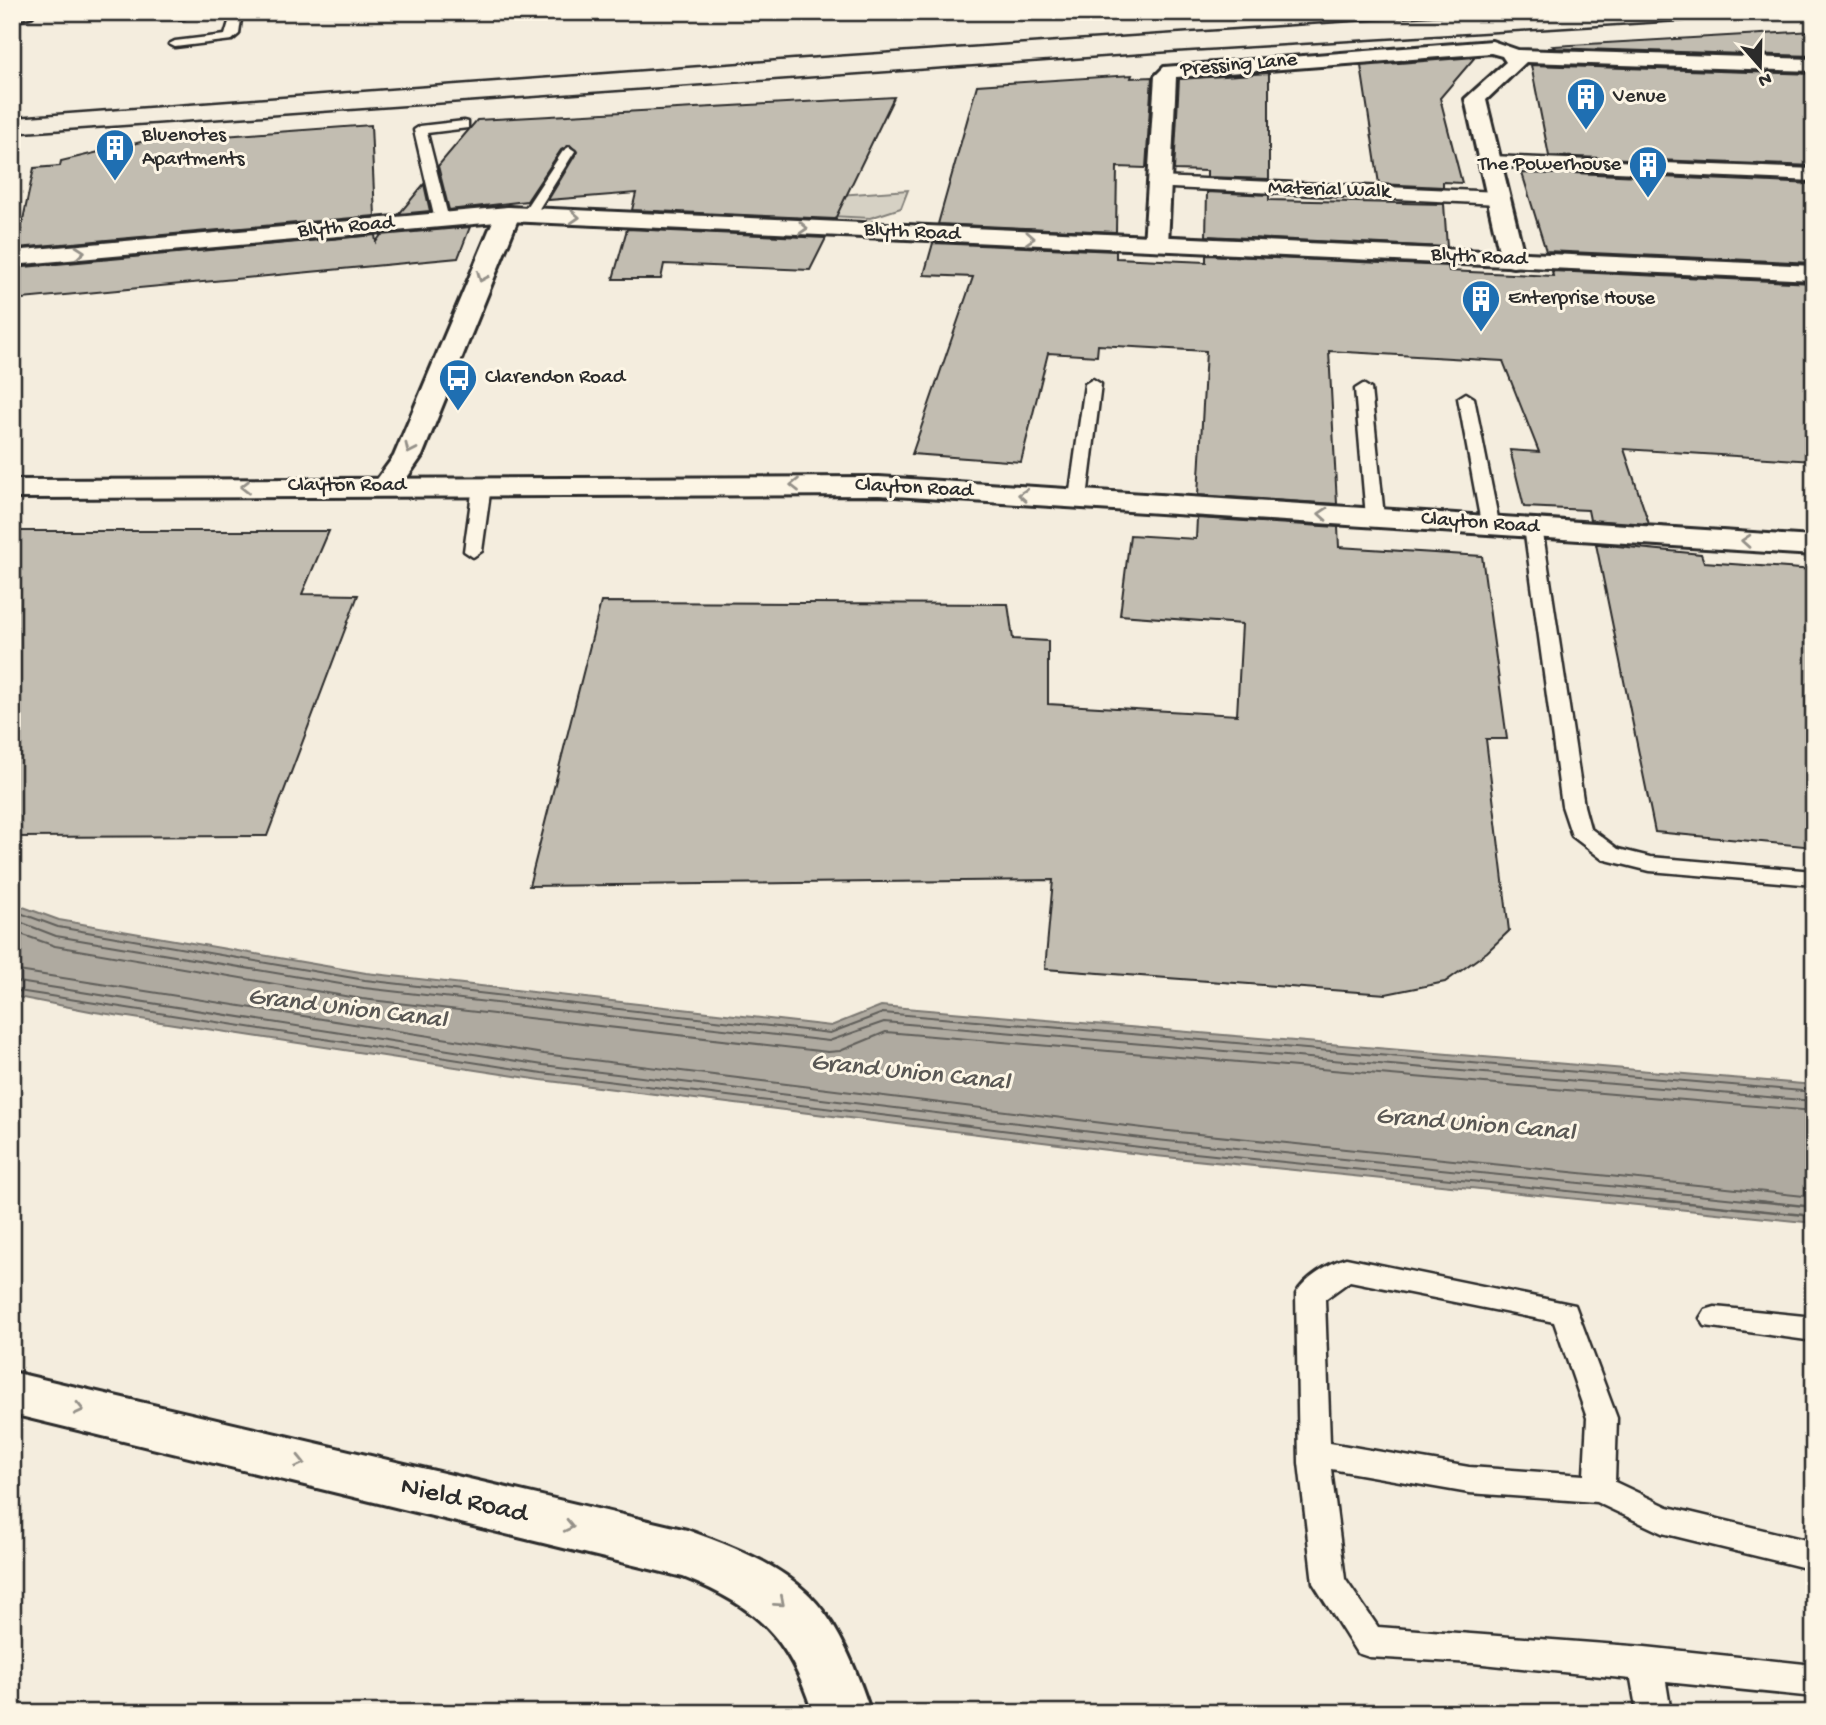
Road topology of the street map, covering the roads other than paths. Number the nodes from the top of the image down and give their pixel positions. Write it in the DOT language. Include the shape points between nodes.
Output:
graph roads {
  1 [pos="26,12"];
  2 [pos="120,12"];
  3 [pos="184,12"];
  4 [pos="237,12"];
  5 [pos="12,16"];
  6 [pos="175,44"];
  7 [pos="1512,56"];
  8 [pos="1814,65"];
  9 [pos="464,125"];
  10 [pos="569,151"];
  11 [pos="1490,162"];
  12 [pos="1814,175"];
  13 [pos="1158,183"];
  14 [pos="1499,198"];
  15 [pos="518,215"];
  16 [pos="442,220"];
  17 [pos="1156,244"];
  18 [pos="12,258"];
  19 [pos="1513,260"];
  20 [pos="1814,273"];
  21 [pos="1093,384"];
  22 [pos="1363,388"];
  23 [pos="1466,398"];
  24 [pos="387,486"];
  25 [pos="482,486"];
  26 [pos="12,489"];
  27 [pos="1078,498"];
  28 [pos="1375,517"];
  29 [pos="1490,523"];
  30 [pos="1533,527"];
  31 [pos="1814,546"];
  32 [pos="473,551"];
  33 [pos="1814,878"];
  34 [pos="1715,1318"];
  35 [pos="1814,1329"];
  36 [pos="12,1394"];
  37 [pos="1315,1453"];
  38 [pos="1599,1489"];
  39 [pos="1814,1556"];
  40 [pos="1645,1663"];
  41 [pos="1814,1681"];
  42 [pos="842,1713"];
  43 [pos="1654,1713"];
  1 -- 5 [label="street"];
  2 -- 3 [label="street"];
  4 -- 6 [label="lane" via="228,38"];
  7 -- 8 [label="street, Pressing Lane"];
  7 -- 11 [label="street" via="1517,62 1475,99"];
  7 -- 13 [label="street, Pressing Lane" via="1492,47 1171,71 1165,76"];
  9 -- 16 [label="lane" via="420,130"];
  10 -- 15 [label="lane"];
  11 -- 12 [label="street"];
  11 -- 14 [label="street"];
  13 -- 14 [label="street, Material Walk"];
  13 -- 17 [label="street, Pressing Lane"];
  14 -- 19 [label="street"];
  15 -- 16 [label="street, Blyth Road"];
  15 -- 17 [label="street, Blyth Road, one-way"];
  15 -- 24 [label="street, one-way" via="408,457"];
  18 -- 16 [label="street, Blyth Road, one-way"];
  17 -- 19 [label="street, Blyth Road"];
  19 -- 20 [label="street, Blyth Road"];
  21 -- 27 [label="lane"];
  22 -- 28 [label="lane"];
  23 -- 29 [label="lane"];
  24 -- 25 [label="street, Clayton Road"];
  24 -- 26 [label="street, Clayton Road, one-way"];
  27 -- 25 [label="street, Clayton Road, one-way" via="879,486"];
  25 -- 32 [label="lane"];
  28 -- 27 [label="street, Clayton Road, one-way"];
  28 -- 29 [label="street, Clayton Road"];
  29 -- 30 [label="street, Clayton Road"];
  31 -- 30 [label="street, Clayton Road, one-way"];
  30 -- 33 [label="lane" via="1580,831 1610,854 1650,864"];
  34 -- 35 [label="lane"];
  36 -- 42 [label="street, Nield Road, one-way" via="673,1550 721,1566 753,1581 783,1603 809,1632 828,1668"];
  37 -- 38 [label="lane" via="1469,1480"];
  37 -- 38 [label="lane" via="1310,1294 1346,1269 1565,1313 1602,1418"];
  37 -- 40 [label="lane" via="1329,1583 1369,1642"];
  38 -- 39 [label="lane" via="1662,1519"];
  40 -- 41 [label="lane"];
  40 -- 43 [label="lane"];
}
